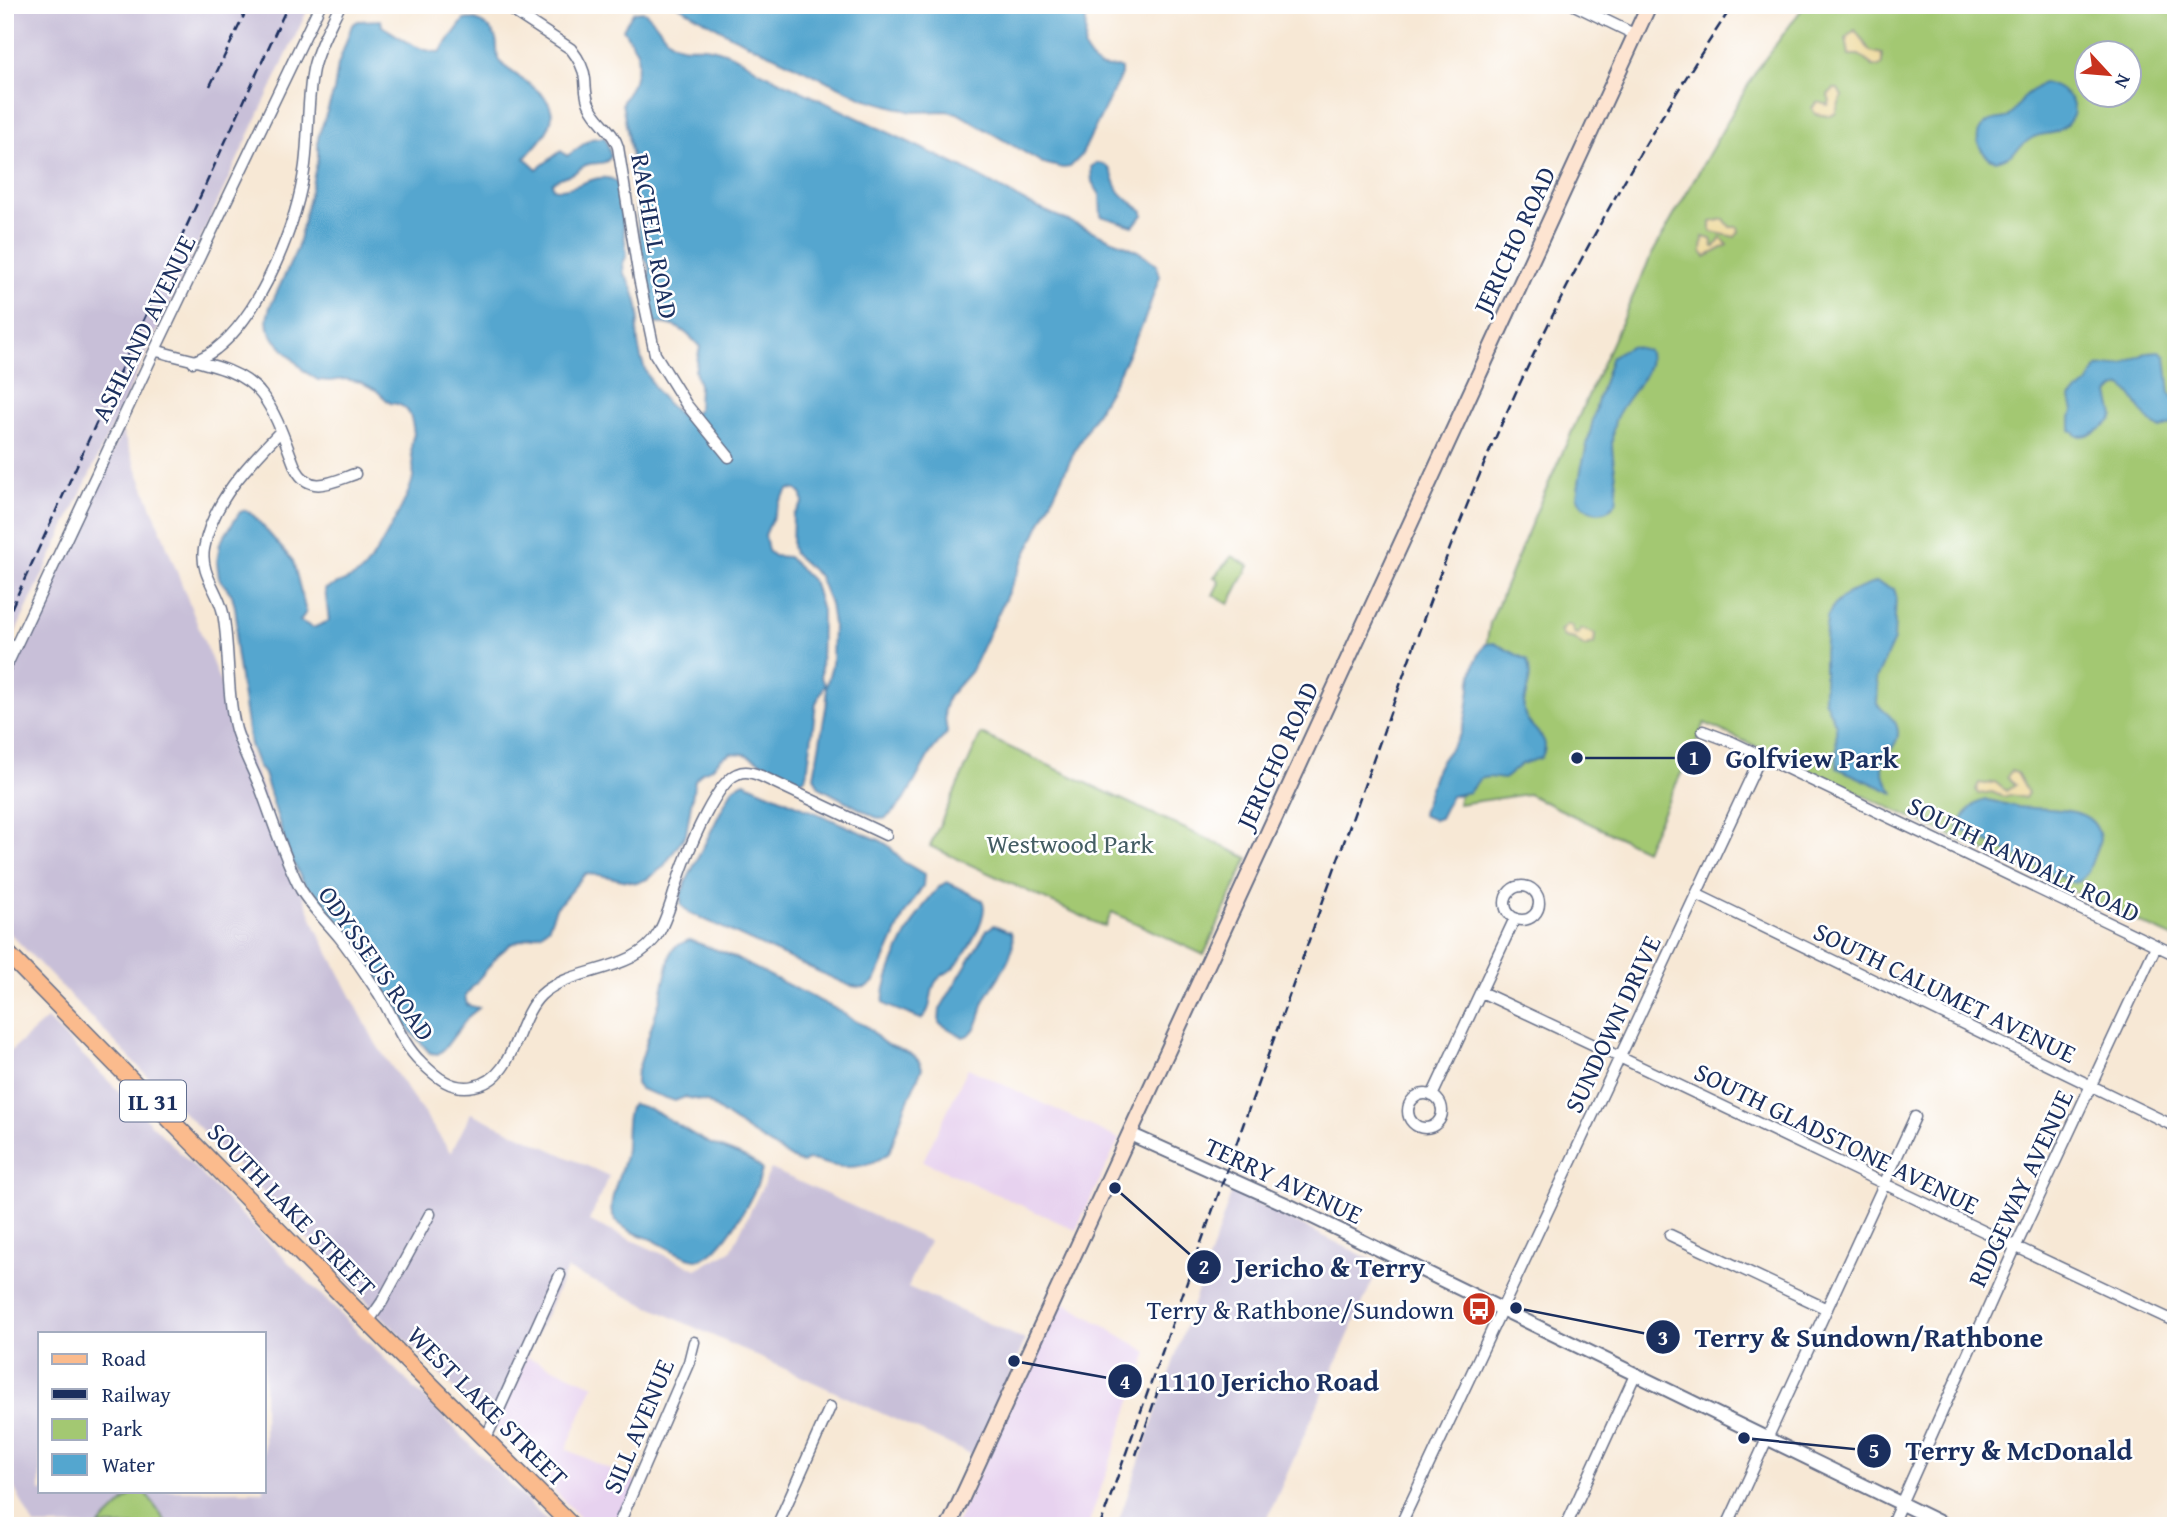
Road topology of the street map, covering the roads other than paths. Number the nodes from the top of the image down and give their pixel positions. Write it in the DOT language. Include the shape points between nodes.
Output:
graph roads {
  1 [pos="320,5"];
  2 [pos="340,5"];
  3 [pos="504,5"];
  4 [pos="1574,5"];
  5 [pos="1649,5"];
  6 [pos="1636,35"];
  7 [pos="155,350"];
  8 [pos="193,362"];
  9 [pos="280,432"];
  10 [pos="729,457"];
  11 [pos="355,474"];
  12 [pos="5,670"];
  13 [pos="1703,730"];
  14 [pos="1761,756"];
  15 [pos="886,835"];
  16 [pos="1696,894"];
  17 [pos="1515,918"];
  18 [pos="2155,946"];
  19 [pos="5,951"];
  20 [pos="2176,955"];
  21 [pos="1481,992"];
  22 [pos="1619,1056"];
  23 [pos="2091,1085"];
  24 [pos="1432,1096"];
  25 [pos="1915,1117"];
  26 [pos="2176,1127"];
  27 [pos="1130,1134"];
  28 [pos="1884,1184"];
  29 [pos="430,1214"];
  30 [pos="1670,1235"];
  31 [pos="2015,1248"];
  32 [pos="560,1275"];
  33 [pos="1827,1309"];
  34 [pos="1500,1310"];
  35 [pos="368,1322"];
  36 [pos="2176,1322"];
  37 [pos="694,1342"];
  38 [pos="1635,1375"];
  39 [pos="830,1407"];
  40 [pos="486,1437"];
  41 [pos="1767,1438"];
  42 [pos="1901,1504"];
  43 [pos="572,1526"];
  44 [pos="618,1526"];
  45 [pos="777,1526"];
  46 [pos="949,1526"];
  47 [pos="1400,1526"];
  48 [pos="1566,1526"];
  49 [pos="1727,1526"];
  50 [pos="1891,1526"];
  51 [pos="1947,1526"];
  1 -- 7 [label="street, ASHLAND AVENUE"];
  2 -- 8 [label="street" via="313,72 305,169 279,257 241,325 215,350"];
  3 -- 10 [label="street, RACHELL ROAD" via="571,49 583,69 588,104 615,136 618,147 655,354 686,404"];
  4 -- 6 [label="street"];
  5 -- 6 [label="main road, JERICHO ROAD"];
  6 -- 27 [label="main road, JERICHO ROAD"];
  7 -- 8 [label="street"];
  7 -- 12 [label="street, ASHLAND AVENUE"];
  8 -- 9 [label="street" via="253,385"];
  9 -- 11 [label="street" via="300,477 314,486"];
  9 -- 15 [label="street, ODYSSEUS ROAD" via="244,468 204,549 206,576 220,602 224,623 237,732 302,891 373,986 413,1054 440,1079 461,1088 485,1082 504,1065 542,993 629,959 650,945 709,811 735,775 749,772 761,776"];
  13 -- 14 [label="street, SOUTH RANDALL ROAD"];
  14 -- 16 [label="street, SUNDOWN DRIVE"];
  14 -- 18 [label="street, SOUTH RANDALL ROAD"];
  16 -- 22 [label="street, SUNDOWN DRIVE"];
  16 -- 23 [label="street, SOUTH CALUMET AVENUE"];
  17 -- 21 [label="street"];
  18 -- 20 [label="street, SOUTH RANDALL ROAD"];
  18 -- 23 [label="street, RIDGEWAY AVENUE"];
  19 -- 35 [label="main road, SOUTH LAKE STREET / IL 31"];
  21 -- 22 [label="street, SOUTH GLADSTONE AVENUE"];
  21 -- 24 [label="street"];
  22 -- 28 [label="street, SOUTH GLADSTONE AVENUE"];
  22 -- 34 [label="street, SUNDOWN DRIVE"];
  23 -- 26 [label="street, SOUTH CALUMET AVENUE"];
  23 -- 31 [label="street, RIDGEWAY AVENUE"];
  25 -- 28 [label="street"];
  27 -- 34 [label="street, TERRY AVENUE" via="1282,1202"];
  27 -- 46 [label="main road, JERICHO ROAD"];
  28 -- 31 [label="street, SOUTH GLADSTONE AVENUE"];
  28 -- 33 [label="street"];
  29 -- 35 [label="street"];
  30 -- 33 [label="street"];
  31 -- 36 [label="street, SOUTH GLADSTONE AVENUE"];
  31 -- 42 [label="street, RIDGEWAY AVENUE"];
  32 -- 40 [label="street"];
  33 -- 41 [label="street"];
  34 -- 38 [label="street, TERRY AVENUE"];
  34 -- 47 [label="street, SUNDOWN DRIVE"];
  35 -- 40 [label="main road, WEST LAKE STREET / IL 31"];
  37 -- 44 [label="street, SILL AVENUE"];
  38 -- 41 [label="street, TERRY AVENUE"];
  38 -- 48 [label="street"];
  39 -- 45 [label="street"];
  40 -- 43 [label="main road, WEST LAKE STREET / IL 31"];
  41 -- 42 [label="street, TERRY AVENUE"];
  41 -- 49 [label="street"];
  42 -- 50 [label="street, RIDGEWAY AVENUE"];
  42 -- 51 [label="street, TERRY AVENUE"];
}
